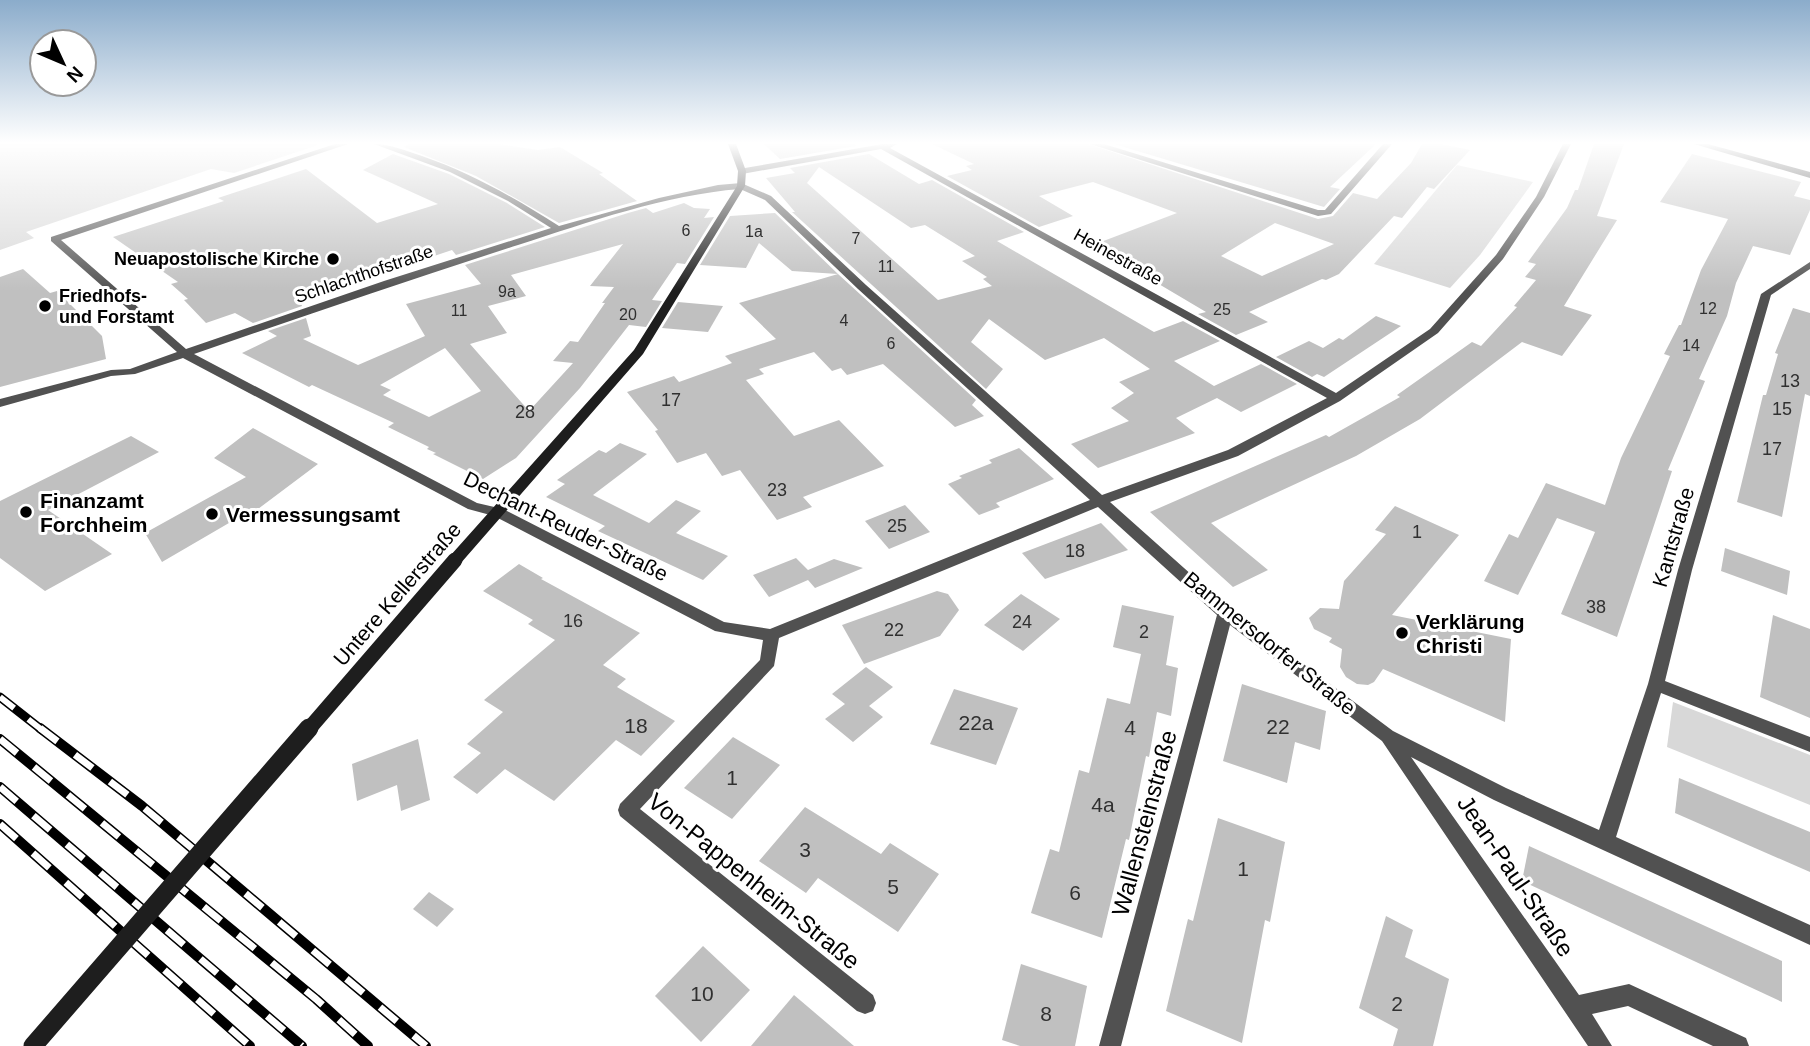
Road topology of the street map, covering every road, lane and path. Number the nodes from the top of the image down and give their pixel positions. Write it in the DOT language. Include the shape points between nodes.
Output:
graph roads {
  1 [pos="195,193"];
  2 [pos="499,193"];
  3 [pos="696,193"];
  4 [pos="733,193"];
  5 [pos="761,193"];
  6 [pos="966,193"];
  7 [pos="1252,193"];
  8 [pos="1345,193"];
  9 [pos="1542,193"];
  10 [pos="558,229"];
  11 [pos="1810,265"];
  12 [pos="186,354"];
  13 [pos="1336,398"];
  14 [pos="0,403"];
  15 [pos="1102,500"];
  16 [pos="498,512"];
  17 [pos="1225,613"];
  18 [pos="771,635"];
  19 [pos="1656,684"];
  20 [pos="1387,736"];
  21 [pos="1810,744"];
  22 [pos="1605,841"];
  23 [pos="1810,934"];
  24 [pos="865,1003"];
  25 [pos="1574,1007"];
  26 [pos="33,1046"];
  27 [pos="1110,1046"];
  28 [pos="1601,1046"];
  29 [pos="1738,1046"];
  1 -- 12 [label="street, Dechant-Reuder-Straße" via="54,239"];
  2 -- 10 [label="street"];
  3 -- 10 [label="street, Schlachthofstraße"];
  4 -- 16 [label="street, Untere Kellerstraße" via="639,352"];
  5 -- 15 [label="street, Bammersdorfer Straße"];
  6 -- 13 [label="street, Heinestraße"];
  7 -- 8 [label="street" via="1318,213 1328,212"];
  9 -- 13 [label="street" via="1500,257 1434,331"];
  10 -- 12 [label="street, Schlachthofstraße"];
  11 -- 19 [label="street, Kantstraße" via="1766,294"];
  12 -- 14 [label="street, Schlachthofstraße"];
  12 -- 16 [label="street, Dechant-Reuder-Straße" via="473,506"];
  13 -- 15 [label="street" via="1233,453"];
  15 -- 17 [label="street, Bammersdorfer Straße"];
  15 -- 18 [label="street"];
  16 -- 18 [label="street, Dechant-Reuder-Straße" via="721,627"];
  16 -- 26 [label="street, Untere Kellerstraße, bridge"];
  17 -- 20 [label="street, Bammersdorfer Straße"];
  17 -- 27 [label="street, Wallensteinstraße"];
  18 -- 24 [label="street, Von-Pappenheim-Straße" via="768,662 627,810"];
  19 -- 21 [label="street"];
  19 -- 22 [label="street, Kantstraße"];
  20 -- 22 [label="street, Bammersdorfer Straße"];
  20 -- 25 [label="street, Jean-Paul-Straße"];
  22 -- 23 [label="street, Bammersdorfer Straße"];
  25 -- 28 [label="street, Jean-Paul-Straße"];
  25 -- 29 [label="street" via="1629,995"];
}
